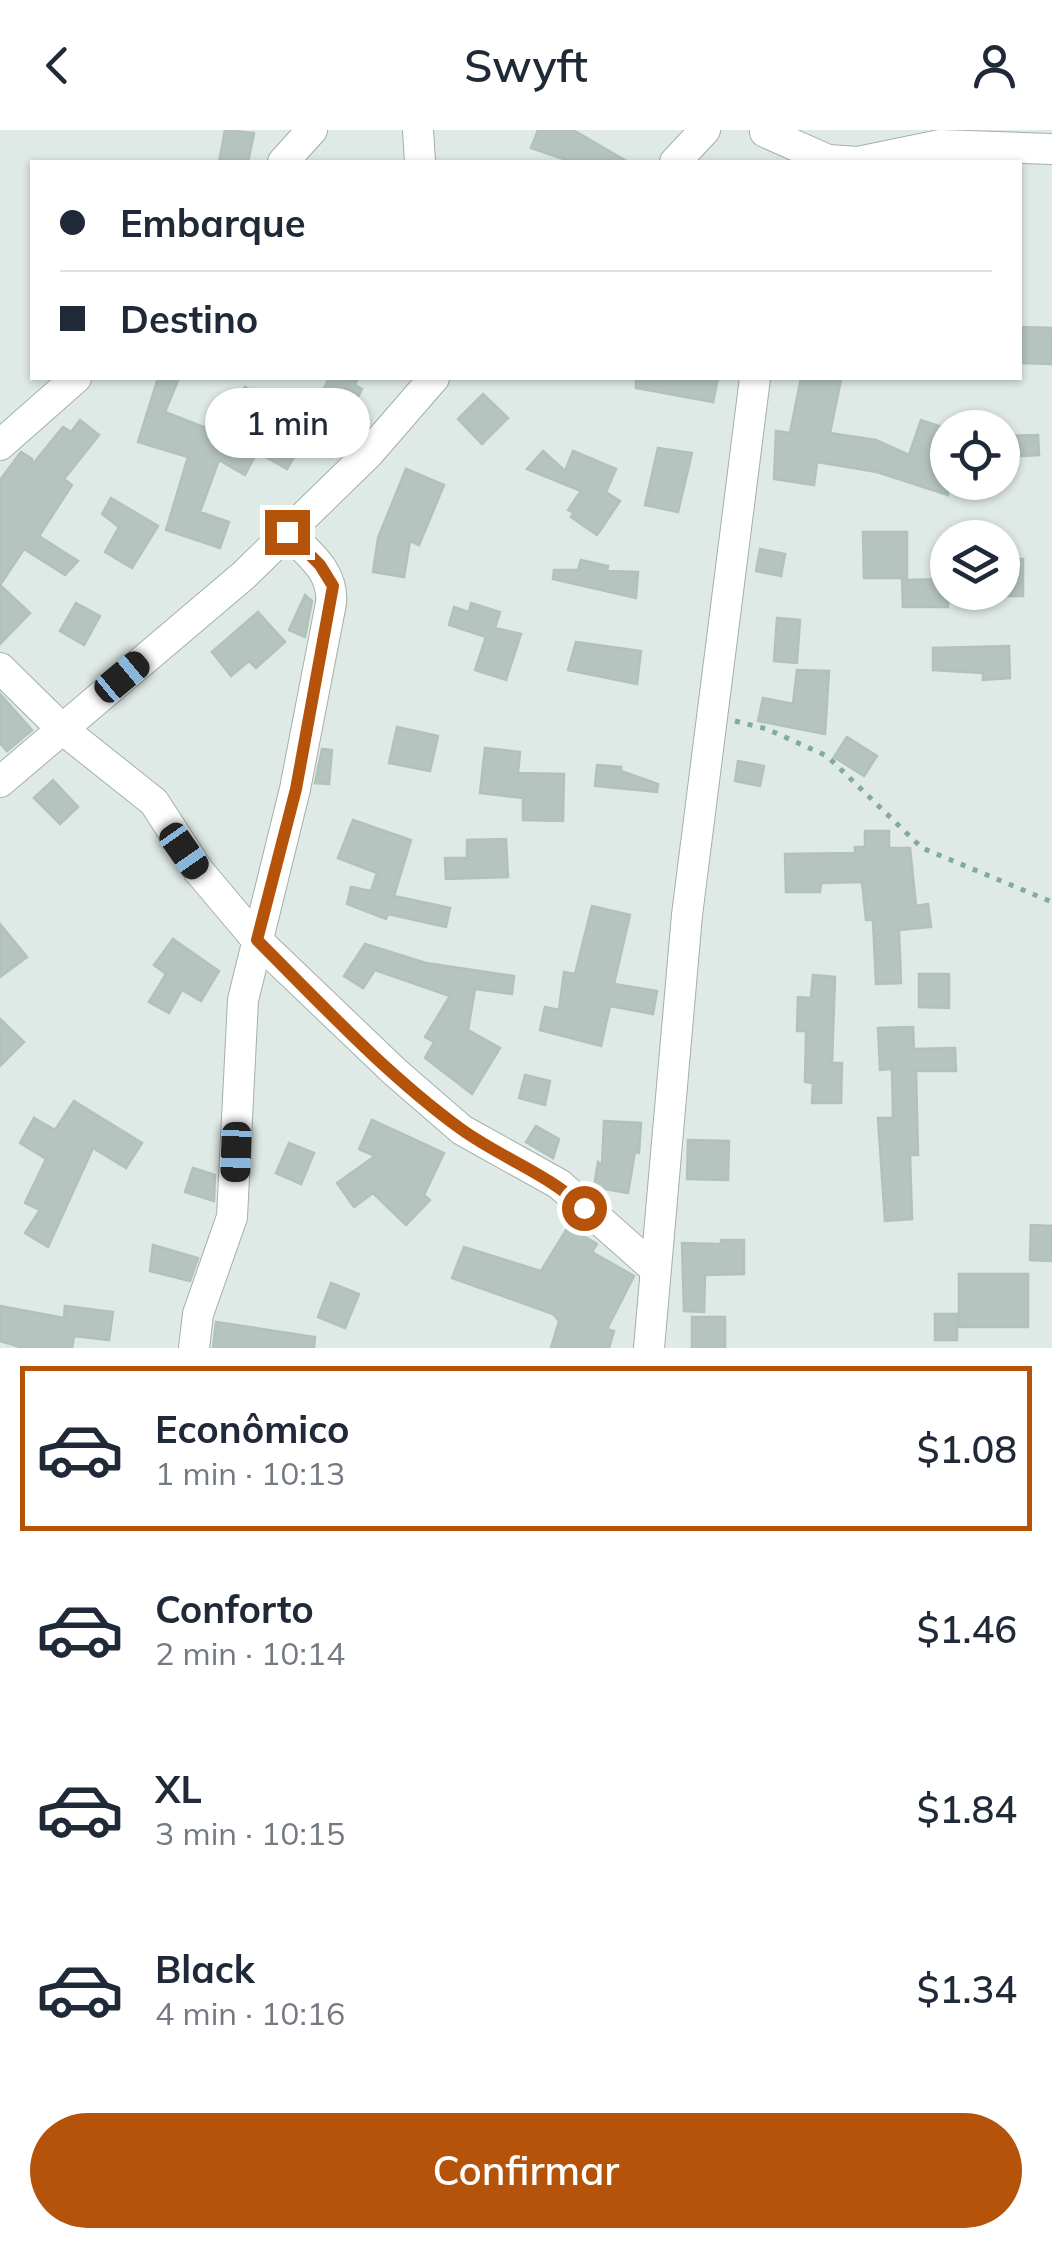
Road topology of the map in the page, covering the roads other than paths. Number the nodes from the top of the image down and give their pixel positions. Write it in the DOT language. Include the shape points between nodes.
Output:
graph roads {
  1 [pos="312,130"];
  2 [pos="418,130"];
  3 [pos="705,130"];
  4 [pos="765,142"];
  5 [pos="1052,149"];
  6 [pos="285,160"];
  7 [pos="420,160"];
  8 [pos="676,160"];
  9 [pos="828,160"];
  10 [pos="867,160"];
  11 [pos="74,380"];
  12 [pos="432,380"];
  13 [pos="754,380"];
  14 [pos="0,445"];
  15 [pos="287,532"];
  16 [pos="0,668"];
  17 [pos="61,728"];
  18 [pos="0,782"];
  19 [pos="257,940"];
  20 [pos="655,1269"];
  21 [pos="194,1348"];
  22 [pos="648,1348"];
  1 -- 6 [label="street"];
  2 -- 7 [label="street"];
  3 -- 8 [label="street"];
  4 -- 9 [label="street"];
  5 -- 10 [label="street" via="940,144"];
  11 -- 14 [label="street"];
  12 -- 15 [label="street" via="369,454"];
  13 -- 20 [label="street" via="687,914"];
  15 -- 17 [label="street"];
  15 -- 19 [label="street" via="333,586 296,789"];
  16 -- 17 [label="street"];
  17 -- 18 [label="street"];
  17 -- 19 [label="street" via="154,802 198,870"];
  19 -- 20 [label="street" via="462,1130 559,1184"];
  19 -- 21 [label="street" via="244,1000 232,1217 198,1314"];
  20 -- 22 [label="street"];
}
